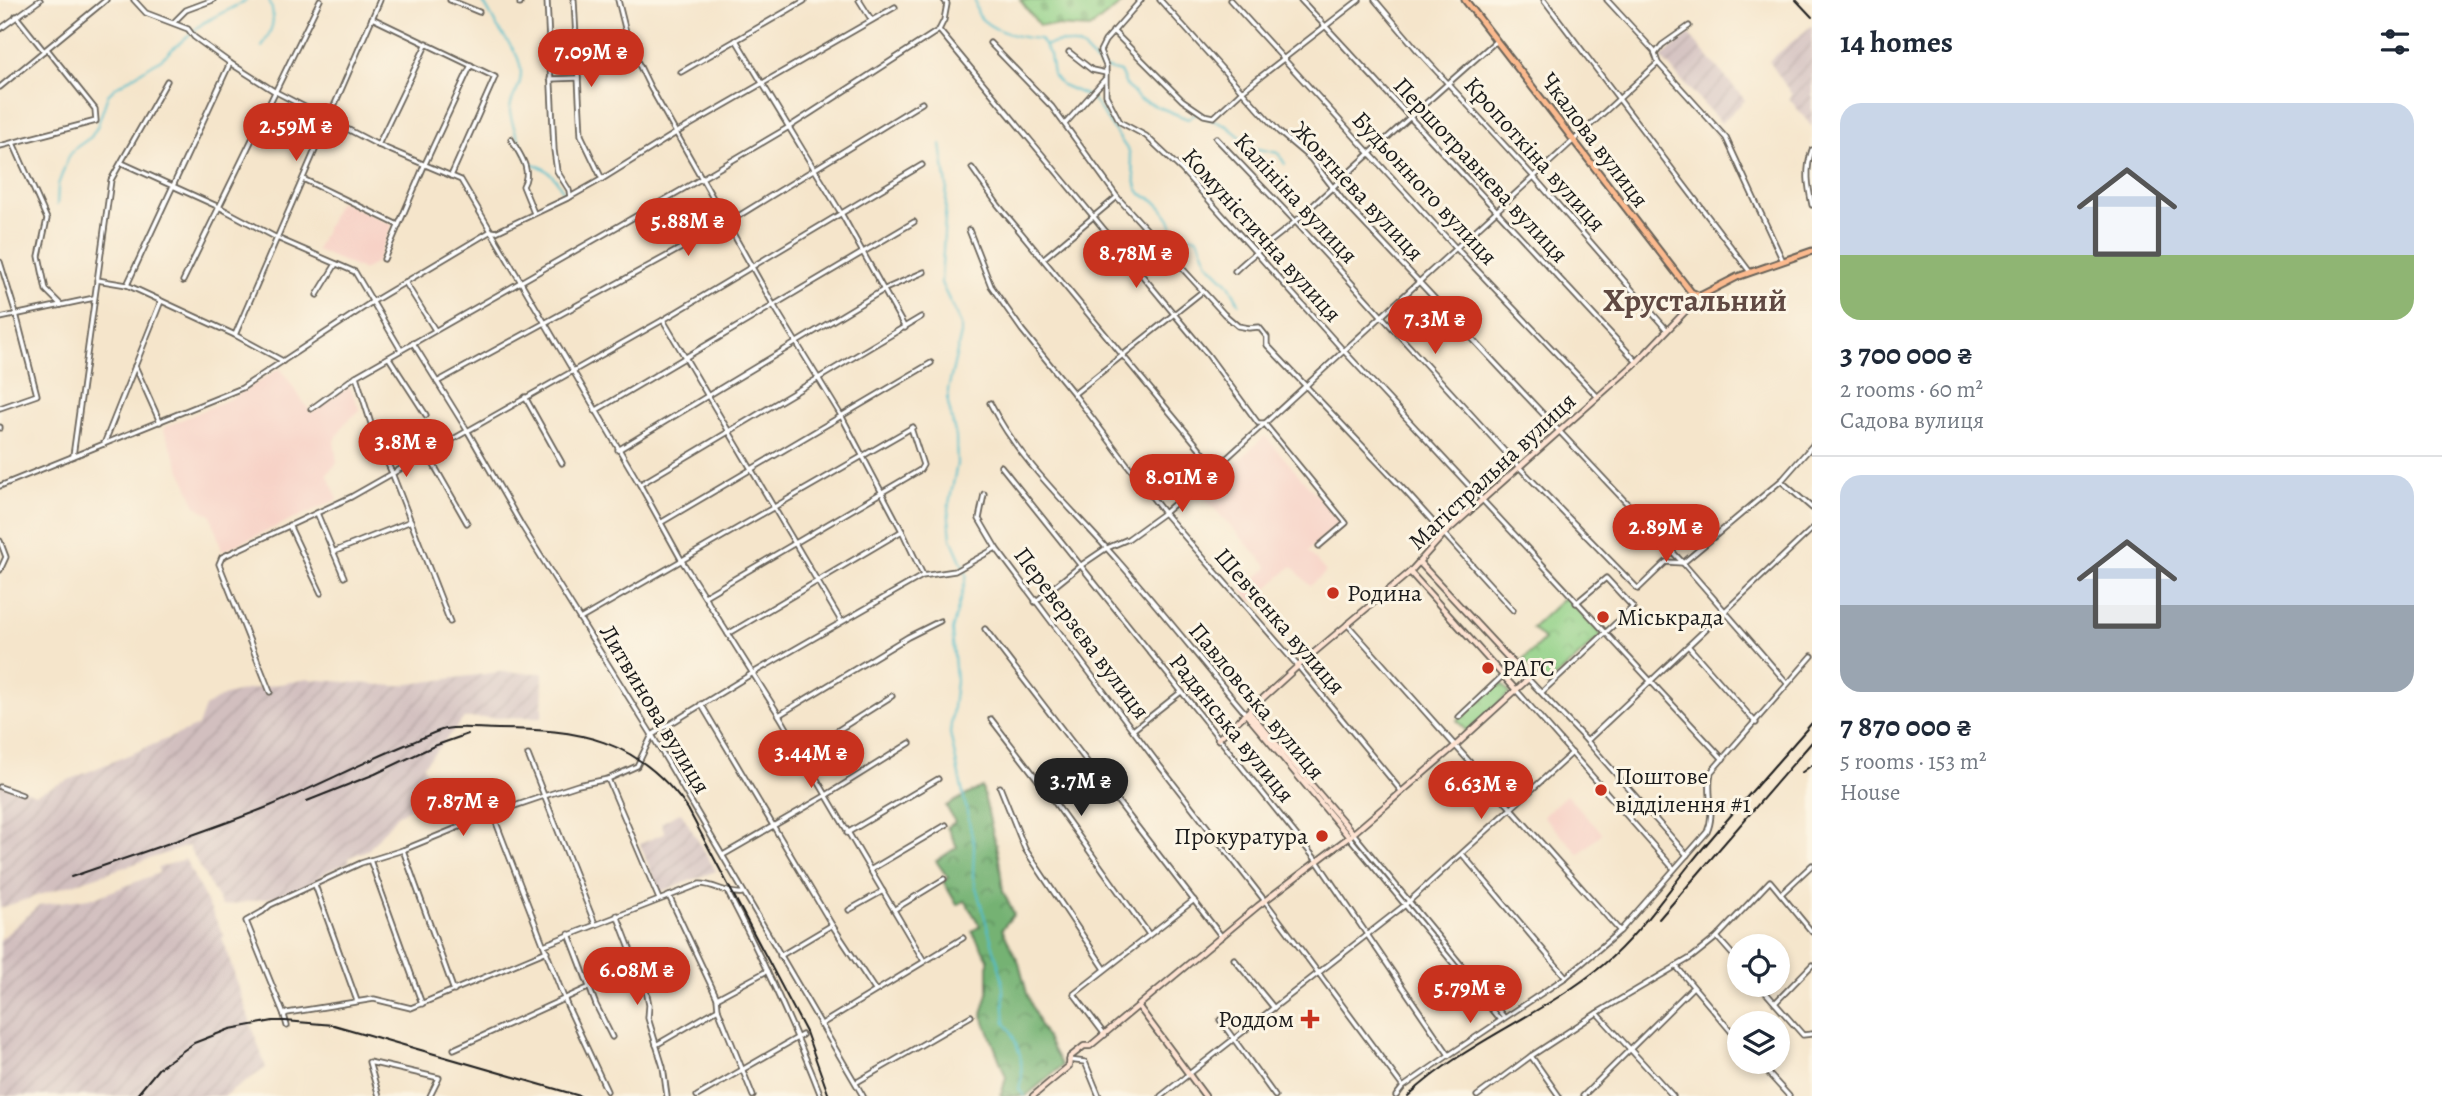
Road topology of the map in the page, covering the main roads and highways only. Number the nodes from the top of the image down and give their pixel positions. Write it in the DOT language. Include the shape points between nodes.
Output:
graph roads {
  1 [pos="1465,0"];
  2 [pos="1812,253"];
  3 [pos="1700,296"];
  1 -- 3 [label="main road, Чкалова вулиця" via="1686,287"];
  2 -- 3 [label="main road, Магістральна вулиця" via="1750,272"];
}
